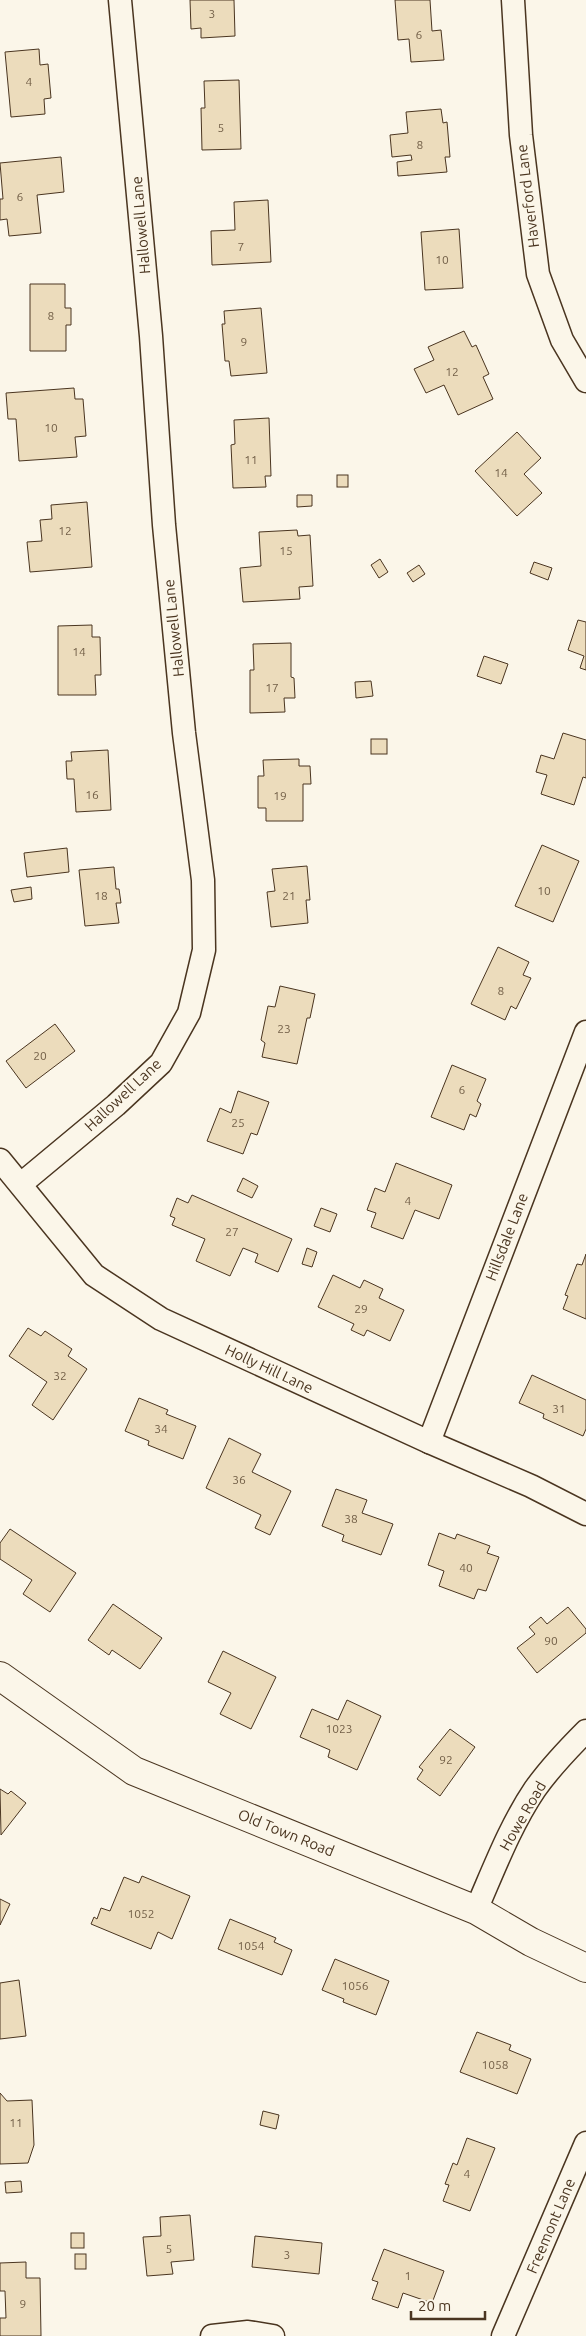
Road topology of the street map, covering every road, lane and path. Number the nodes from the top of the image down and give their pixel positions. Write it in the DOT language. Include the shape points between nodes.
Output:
graph roads {
  1 [pos="120,0"];
  2 [pos="513,0"];
  3 [pos="586,381"];
  4 [pos="586,1032"];
  5 [pos="0,1160"];
  6 [pos="21,1184"];
  7 [pos="429,1442"];
  8 [pos="586,1514"];
  9 [pos="0,1676"];
  10 [pos="586,1731"];
  11 [pos="476,1910"];
  12 [pos="586,1968"];
  13 [pos="586,2144"];
  14 [pos="212,2336"];
  15 [pos="273,2336"];
  16 [pos="503,2336"];
  1 -- 6 [label="street, Hallowell Lane" via="152,336 164,525 184,733 203,880 204,950 189,1013 161,1063"];
  2 -- 3 [label="street, Haverford Lane" via="521,135 538,274 562,340"];
  4 -- 7 [label="street, Hillsdale Lane"];
  5 -- 6 [label="street, Holly Hill Lane"];
  6 -- 7 [label="street, Holly Hill Lane" via="94,1276 161,1319"];
  7 -- 8 [label="street, Holly Hill Lane" via="531,1486"];
  9 -- 11 [label="main road, Old Town Road" via="134,1771"];
  10 -- 11 [label="street, Howe Road" via="535,1789 512,1829"];
  11 -- 12 [label="main road, Old Town Road" via="531,1942"];
  13 -- 16 [label="street, Freemont Lane"];
  14 -- 15 [label="street" via="248,2332"];
}
